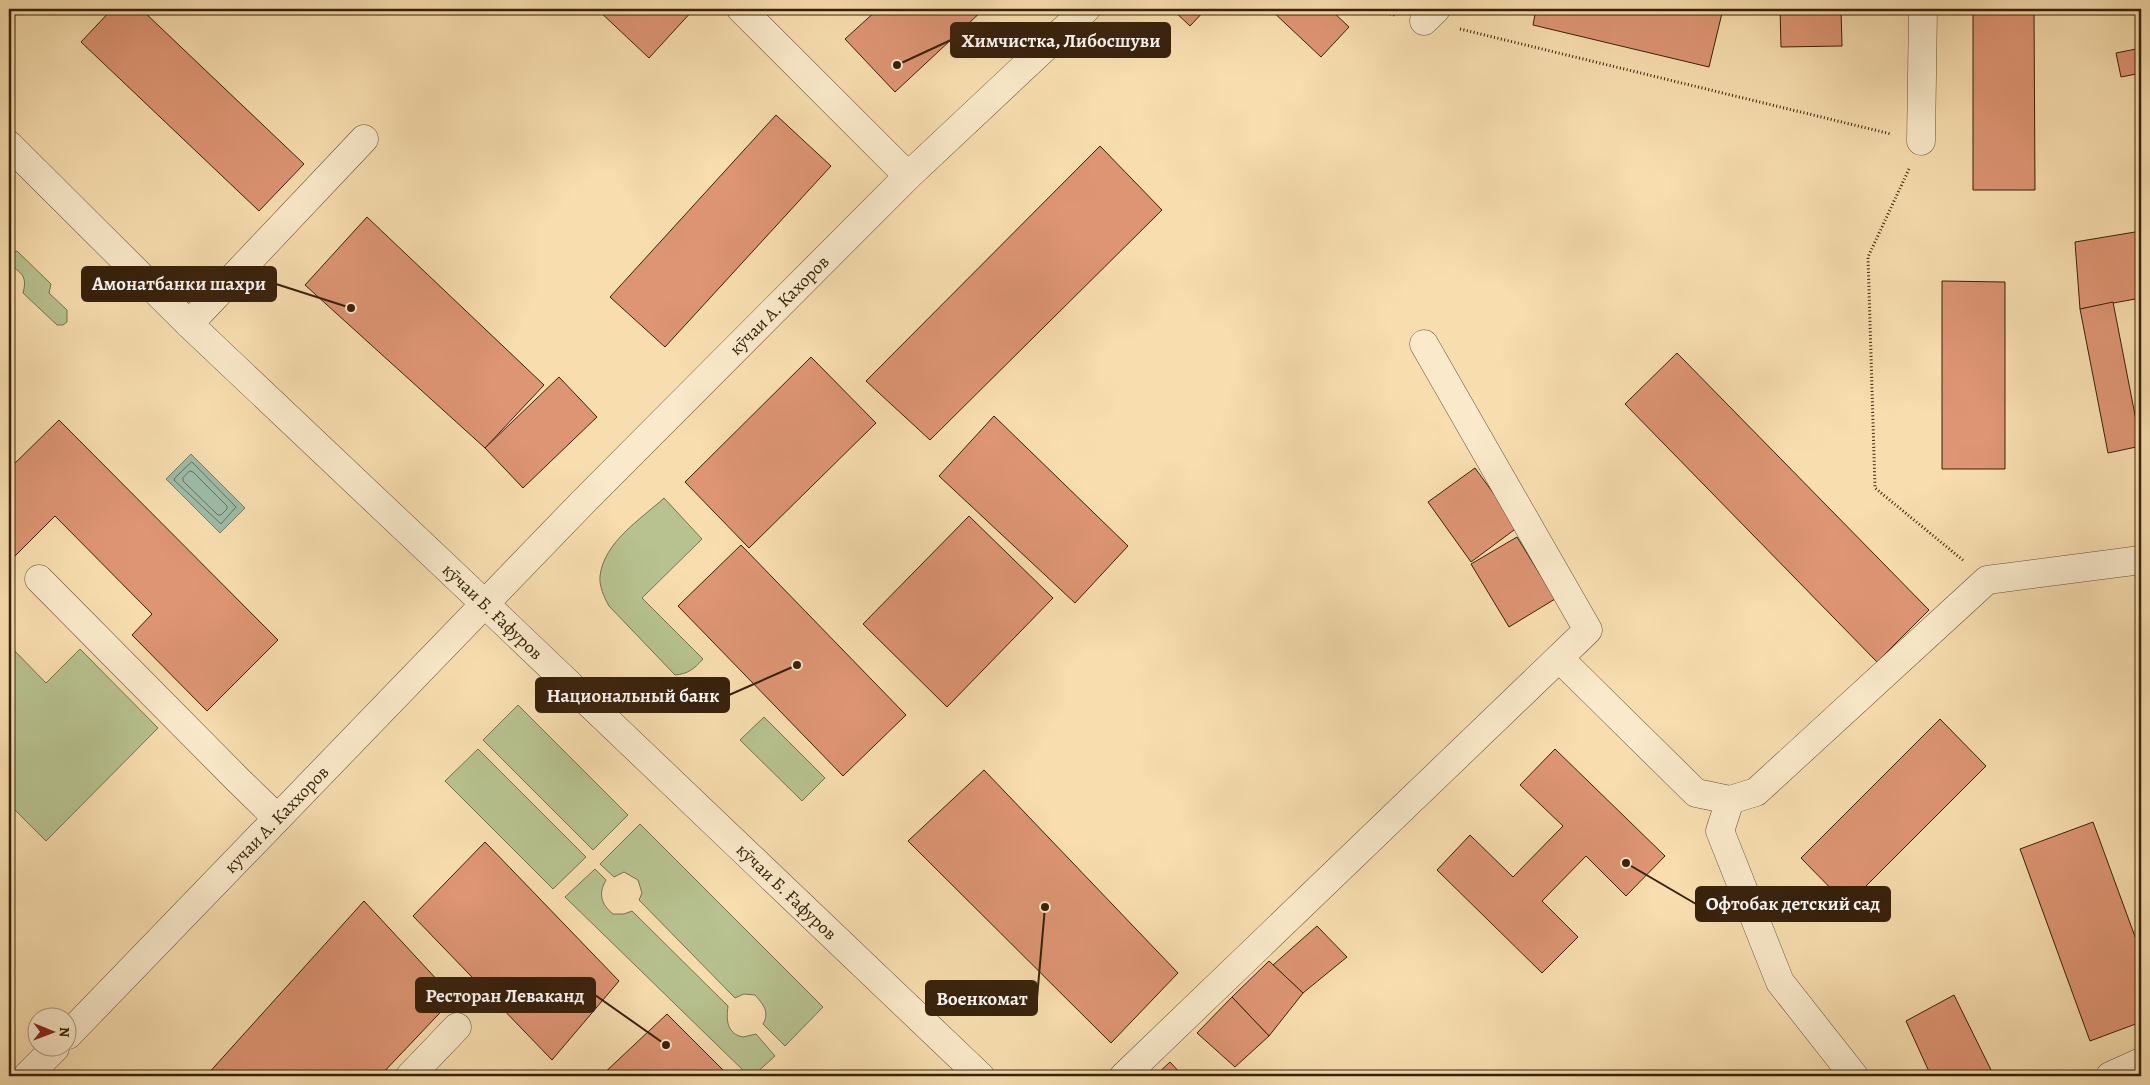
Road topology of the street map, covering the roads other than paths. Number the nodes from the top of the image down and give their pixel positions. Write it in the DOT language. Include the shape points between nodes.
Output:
graph roads {
  1 [pos="741,9"];
  2 [pos="1086,9"];
  3 [pos="1922,9"];
  4 [pos="364,139"];
  5 [pos="1921,141"];
  6 [pos="9,145"];
  7 [pos="908,176"];
  8 [pos="189,324"];
  9 [pos="1424,344"];
  10 [pos="2141,560"];
  11 [pos="39,579"];
  12 [pos="485,604"];
  13 [pos="1559,658"];
  14 [pos="1730,800"];
  15 [pos="278,818"];
  16 [pos="78,1025"];
  17 [pos="457,1028"];
  18 [pos="45,1058"];
  19 [pos="2141,1062"];
  20 [pos="973,1074"];
  21 [pos="27,1076"];
  22 [pos="410,1076"];
  23 [pos="1124,1076"];
  24 [pos="1854,1076"];
  25 [pos="2110,1076"];
  1 -- 7 [label="street"];
  2 -- 7 [label="street, кӯчаи А. Кахоров"];
  3 -- 5 [label="street"];
  4 -- 8 [label="street"];
  6 -- 8 [label="street, кӯчаи Б. Ғафуров"];
  7 -- 12 [label="street, кӯчаи А. Кахоров"];
  8 -- 12 [label="street, кӯчаи Б. Ғафуров"];
  9 -- 13 [label="street" via="1588,630"];
  10 -- 14 [label="street" via="1987,580 1756,792"];
  11 -- 15 [label="street"];
  12 -- 15 [label="street, кучаи А. Каххоров"];
  12 -- 20 [label="street, кӯчаи Б. Ғафуров"];
  13 -- 14 [label="street" via="1696,793"];
  13 -- 23 [label="street"];
  14 -- 24 [label="street" via="1720,831 1780,982"];
  15 -- 16 [label="street, кучаи А. Каххоров"];
  17 -- 22 [label="street"];
  18 -- 21 [label="street"];
  19 -- 25 [label="street"];
}
